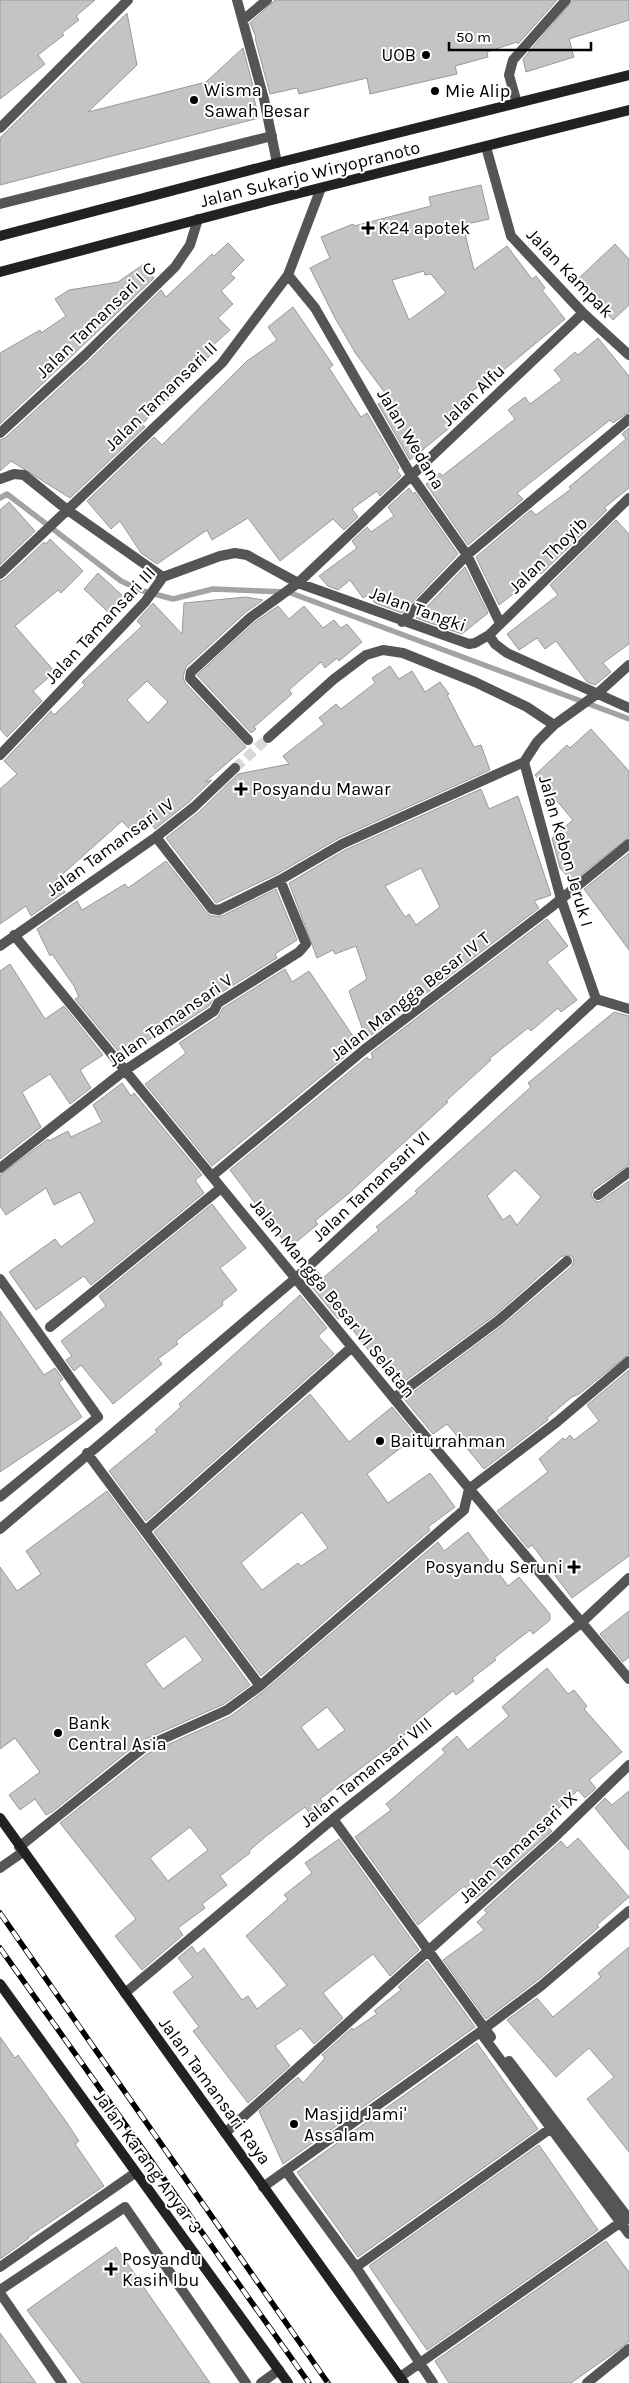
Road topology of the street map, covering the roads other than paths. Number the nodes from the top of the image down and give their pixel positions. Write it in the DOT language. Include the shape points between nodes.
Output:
graph roads {
  1 [pos="128,0"];
  2 [pos="237,0"];
  3 [pos="266,0"];
  4 [pos="566,0"];
  5 [pos="243,20"];
  6 [pos="629,75"];
  7 [pos="517,103"];
  8 [pos="629,110"];
  9 [pos="0,128"];
  10 [pos="272,136"];
  11 [pos="486,147"];
  12 [pos="278,162"];
  13 [pos="321,188"];
  14 [pos="0,204"];
  15 [pos="198,219"];
  16 [pos="0,236"];
  17 [pos="0,272"];
  18 [pos="288,275"];
  19 [pos="583,313"];
  20 [pos="629,355"];
  21 [pos="629,420"];
  22 [pos="0,433"];
  23 [pos="411,474"];
  24 [pos="0,479"];
  25 [pos="629,498"];
  26 [pos="66,509"];
  27 [pos="467,555"];
  28 [pos="0,574"];
  29 [pos="163,577"];
  30 [pos="296,584"];
  31 [pos="402,622"];
  32 [pos="500,623"];
  33 [pos="489,635"];
  34 [pos="629,665"];
  35 [pos="594,696"];
  36 [pos="629,708"];
  37 [pos="554,725"];
  38 [pos="268,738"];
  39 [pos="248,740"];
  40 [pos="0,755"];
  41 [pos="524,762"];
  42 [pos="235,768"];
  43 [pos="156,837"];
  44 [pos="629,844"];
  45 [pos="280,880"];
  46 [pos="561,899"];
  47 [pos="14,935"];
  48 [pos="0,946"];
  49 [pos="596,999"];
  50 [pos="629,1009"];
  51 [pos="124,1071"];
  52 [pos="0,1168"];
  53 [pos="629,1172"];
  54 [pos="212,1176"];
  55 [pos="221,1188"];
  56 [pos="598,1195"];
  57 [pos="567,1261"];
  58 [pos="296,1278"];
  59 [pos="0,1279"];
  60 [pos="50,1327"];
  61 [pos="352,1347"];
  62 [pos="629,1361"];
  63 [pos="394,1398"];
  64 [pos="87,1453"];
  65 [pos="469,1489"];
  66 [pos="0,1497"];
  67 [pos="0,1529"];
  68 [pos="145,1531"];
  69 [pos="629,1578"];
  70 [pos="582,1622"];
  71 [pos="629,1679"];
  72 [pos="260,1686"];
  73 [pos="629,1765"];
  74 [pos="0,1818"];
  75 [pos="333,1819"];
  76 [pos="21,1849"];
  77 [pos="0,1868"];
  78 [pos="629,1911"];
  79 [pos="428,1952"];
  80 [pos="0,1984"];
  81 [pos="125,1993"];
  82 [pos="482,2030"];
  83 [pos="553,2127"];
  84 [pos="225,2133"];
  85 [pos="286,2171"];
  86 [pos="135,2173"];
  87 [pos="263,2187"];
  88 [pos="625,2220"];
  89 [pos="629,2234"];
  90 [pos="0,2267"];
  91 [pos="356,2268"];
  92 [pos="0,2292"];
  93 [pos="629,2349"];
  94 [pos="420,2364"];
  95 [pos="279,2370"];
  96 [pos="402,2380"];
  97 [pos="62,2383"];
  98 [pos="246,2383"];
  99 [pos="261,2383"];
  100 [pos="288,2383"];
  101 [pos="433,2383"];
  102 [pos="587,2383"];
  1 -- 9 [label="street"];
  2 -- 5 [label="street"];
  3 -- 5 [label="street"];
  4 -- 7 [label="street" via="513,60 509,76"];
  5 -- 10 [label="street"];
  6 -- 7 [label="main road, Jalan Sukarjo Wiryopranoto"];
  7 -- 12 [label="main road, Jalan Sukarjo Wiryopranoto"];
  8 -- 11 [label="main road, Jalan Sukarjo Wiryopranoto"];
  10 -- 12 [label="street"];
  10 -- 14 [label="street"];
  11 -- 13 [label="main road, Jalan Sukarjo Wiryopranoto"];
  11 -- 19 [label="street, Jalan Kampak" via="511,236"];
  12 -- 16 [label="main road, Jalan Sukarjo Wiryopranoto"];
  13 -- 15 [label="main road, Jalan Sukarjo Wiryopranoto"];
  13 -- 18 [label="street, Jalan Tamansari II"];
  15 -- 17 [label="main road, Jalan Sukarjo Wiryopranoto"];
  15 -- 22 [label="street, Jalan Tamansari I C" via="190,245 175,267"];
  18 -- 23 [label="street, Jalan Wedana" via="315,308"];
  18 -- 26 [label="street, Jalan Tamansari II" via="222,363"];
  19 -- 20 [label="street, Jalan Kampak"];
  19 -- 23 [label="street, Jalan Alfu"];
  21 -- 27 [label="street"];
  23 -- 27 [label="street, Jalan Wedana"];
  23 -- 30 [label="street, Jalan Alfu"];
  24 -- 26 [label="street" via="14,474 24,475"];
  25 -- 32 [label="street, Jalan Thoyib"];
  26 -- 28 [label="street, Jalan Tamansari II"];
  26 -- 29 [label="street"];
  27 -- 31 [label="street"];
  27 -- 32 [label="street, Jalan Wedana"];
  29 -- 30 [label="street, Jalan Tamansari III" via="235,553 247,555"];
  29 -- 40 [label="street, Jalan Tamansari III" via="144,602"];
  30 -- 31 [label="street, Jalan Tangki"];
  30 -- 39 [label="street, Jalan Alfu" via="218,646 190,675"];
  31 -- 33 [label="street, Jalan Tangki" via="468,644"];
  32 -- 33 [label="street, Jalan Thoyib"];
  33 -- 35 [label="street, Jalan Tangki" via="507,653"];
  34 -- 35 [label="street, Jalan Kebon Jeruk I"];
  35 -- 36 [label="street, Jalan Tangki"];
  35 -- 37 [label="street, Jalan Kebon Jeruk I"];
  37 -- 38 [label="street" via="527,707 475,682 402,653 383,650 366,654"];
  37 -- 41 [label="street, Jalan Kebon Jeruk I"];
  41 -- 45 [label="street" via="342,844"];
  41 -- 46 [label="street, Jalan Kebon Jeruk I"];
  42 -- 43 [label="street, Jalan Tamansari IV"];
  43 -- 45 [label="street" via="212,910 226,908"];
  43 -- 47 [label="street, Jalan Tamansari IV"];
  44 -- 46 [label="street, Jalan Mangga Besar IV T"];
  45 -- 51 [label="street, Jalan Tamansari V" via="306,944 299,952 218,1003 214,1011"];
  46 -- 49 [label="street, Jalan Kebon Jeruk I"];
  46 -- 54 [label="street, Jalan Mangga Besar IV T" via="365,1049"];
  47 -- 48 [label="street, Jalan Tamansari IV"];
  47 -- 51 [label="street, Jalan Mangga Besar VI Selatan"];
  49 -- 50 [label="street"];
  49 -- 58 [label="street, Jalan Tamansari VI"];
  51 -- 52 [label="street, Jalan Tamansari V"];
  51 -- 54 [label="street, Jalan Mangga Besar VI Selatan"];
  53 -- 56 [label="street"];
  54 -- 55 [label="street, Jalan Mangga Besar VI Selatan"];
  55 -- 58 [label="street, Jalan Mangga Besar VI Selatan"];
  55 -- 60 [label="street"];
  57 -- 63 [label="street" via="499,1320"];
  58 -- 61 [label="street, Jalan Mangga Besar VI Selatan"];
  58 -- 64 [label="street, Jalan Tamansari VI"];
  59 -- 66 [label="street" via="98,1417"];
  61 -- 63 [label="street, Jalan Mangga Besar VI Selatan"];
  61 -- 68 [label="street"];
  62 -- 65 [label="street" via="557,1422"];
  63 -- 65 [label="street, Jalan Mangga Besar VI Selatan"];
  64 -- 67 [label="street, Jalan Tamansari VI"];
  64 -- 68 [label="street"];
  65 -- 70 [label="street, Jalan Mangga Besar VI Selatan"];
  65 -- 72 [label="street" via="464,1510"];
  68 -- 72 [label="street"];
  69 -- 70 [label="street, Jalan Tamansari VIII"];
  70 -- 71 [label="street, Jalan Mangga Besar VI Selatan"];
  70 -- 75 [label="street, Jalan Tamansari VIII"];
  72 -- 76 [label="street" via="227,1710 143,1748"];
  73 -- 79 [label="street, Jalan Tamansari IX"];
  74 -- 76 [label="main road, Jalan Tamansari Raya"];
  75 -- 79 [label="street"];
  75 -- 81 [label="street, Jalan Tamansari VIII"];
  76 -- 77 [label="street"];
  76 -- 81 [label="main road, Jalan Tamansari Raya"];
  78 -- 82 [label="street" via="541,1986"];
  79 -- 82 [label="street"];
  79 -- 84 [label="street, Jalan Tamansari IX"];
  80 -- 86 [label="main road, Jalan Karang Anyar 3"];
  81 -- 84 [label="main road, Jalan Tamansari Raya"];
  82 -- 83 [label="street"];
  82 -- 85 [label="street"];
  83 -- 88 [label="street"];
  83 -- 91 [label="street"];
  84 -- 87 [label="main road, Jalan Tamansari Raya"];
  85 -- 87 [label="street"];
  85 -- 91 [label="street"];
  86 -- 90 [label="street"];
  86 -- 95 [label="main road, Jalan Karang Anyar 3"];
  87 -- 96 [label="main road, Jalan Tamansari Raya"];
  88 -- 89 [label="street"];
  88 -- 94 [label="street"];
  91 -- 94 [label="street"];
  92 -- 97 [label="street"];
  92 -- 98 [label="street" via="125,2207"];
  93 -- 102 [label="street"];
  94 -- 96 [label="street"];
  94 -- 101 [label="street"];
  95 -- 99 [label="street"];
  95 -- 100 [label="main road, Jalan Karang Anyar 3"];
}
